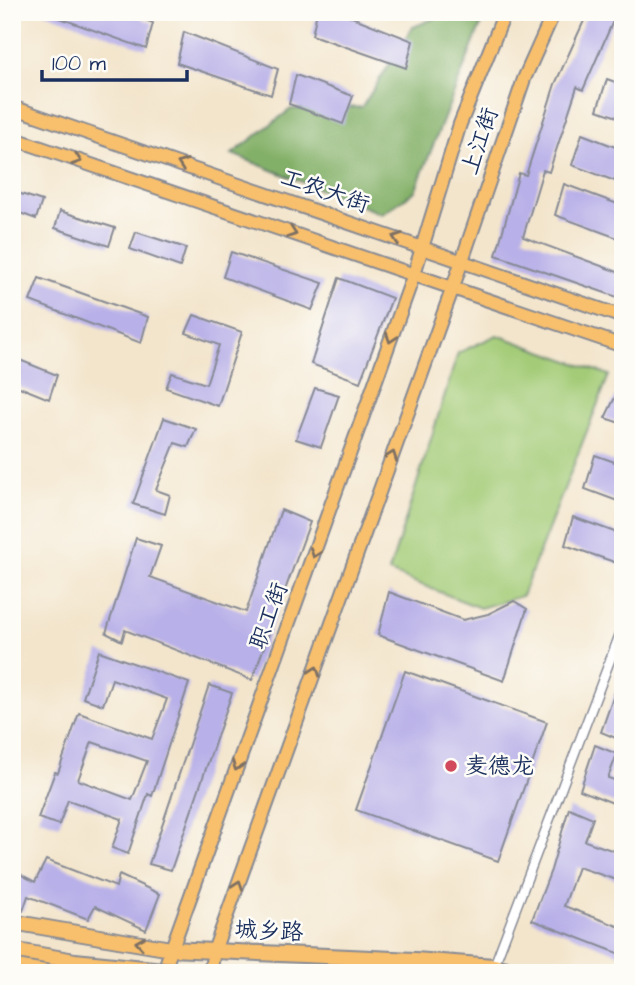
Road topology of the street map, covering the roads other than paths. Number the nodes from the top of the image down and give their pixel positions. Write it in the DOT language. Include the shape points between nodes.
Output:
graph roads {
  1 [pos="505,12"];
  2 [pos="554,12"];
  3 [pos="12,107"];
  4 [pos="12,138"];
  5 [pos="422,246"];
  6 [pos="462,260"];
  7 [pos="414,274"];
  8 [pos="453,287"];
  9 [pos="623,317"];
  10 [pos="623,346"];
  11 [pos="623,626"];
  12 [pos="12,922"];
  13 [pos="171,949"];
  14 [pos="12,950"];
  15 [pos="214,951"];
  16 [pos="12,960"];
  17 [pos="494,967"];
  18 [pos="90,973"];
  19 [pos="163,973"];
  20 [pos="193,973"];
  21 [pos="210,973"];
  22 [pos="525,973"];
  1 -- 5 [label="main road, 上江街" via="460,124"];
  2 -- 6 [label="main road, 上江街" via="524,79"];
  5 -- 3 [label="main road, 工农大街, one-way"];
  4 -- 7 [label="main road, one-way"];
  5 -- 6 [label="main road, 工农大街"];
  5 -- 7 [label="main road, 上江街"];
  6 -- 8 [label="main road, 上江街"];
  6 -- 9 [label="main road, 工农大街"];
  7 -- 8 [label="main road"];
  7 -- 13 [label="main road, 职工街, one-way"];
  8 -- 10 [label="main road"];
  15 -- 8 [label="main road, one-way"];
  11 -- 17 [label="street"];
  13 -- 12 [label="highway, 城乡路, one-way"];
  13 -- 15 [label="highway, 城乡路"];
  13 -- 19 [label="main road, 职工街"];
  14 -- 20 [label="highway, bridge"];
  15 -- 17 [label="highway, 城乡路"];
  15 -- 21 [label="main road"];
  16 -- 18 [label="highway"];
  17 -- 22 [label="highway, 城乡路"];
}
